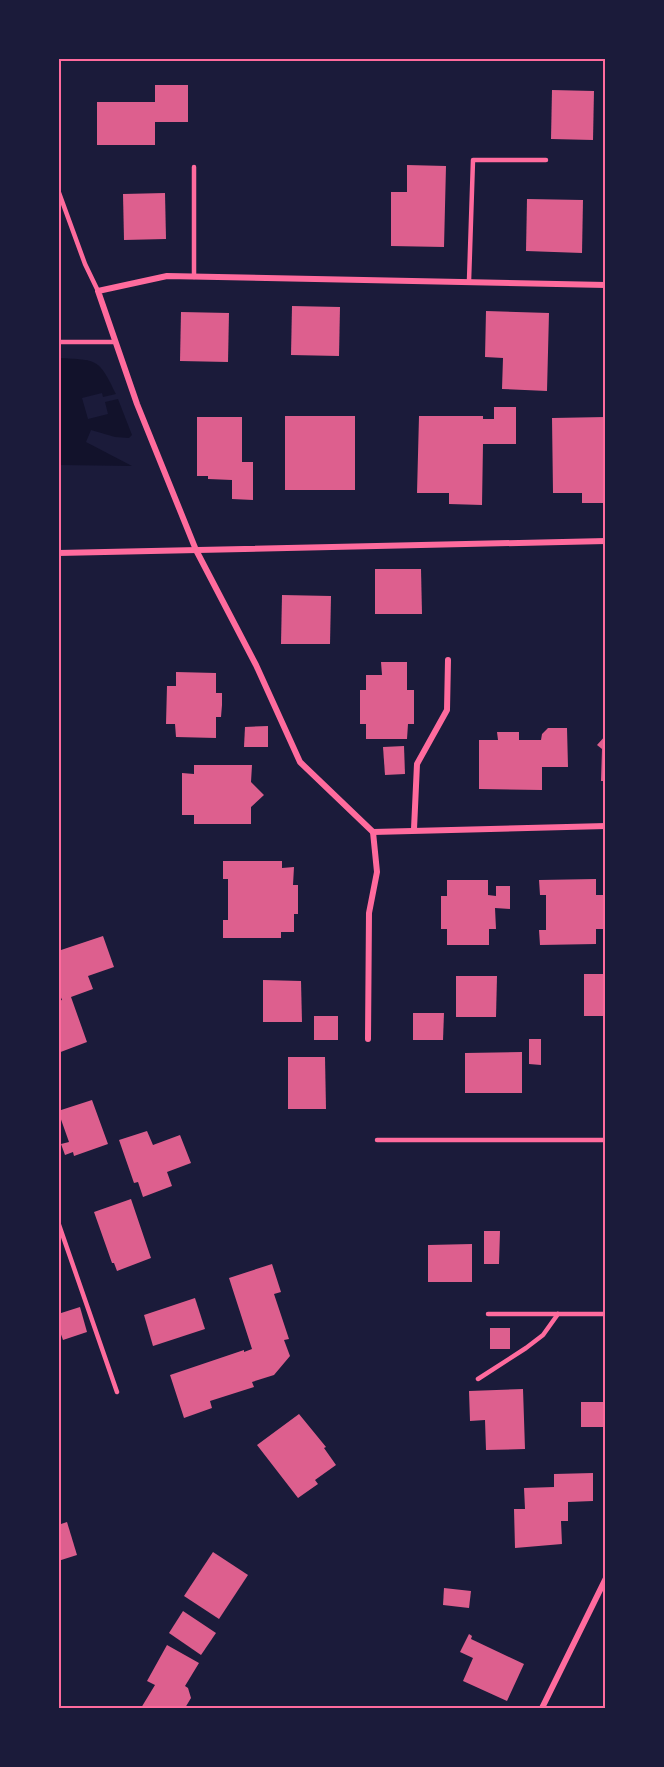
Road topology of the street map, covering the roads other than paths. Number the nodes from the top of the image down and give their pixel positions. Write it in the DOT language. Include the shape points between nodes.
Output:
graph roads {
  1 [pos="546,160"];
  2 [pos="194,167"];
  3 [pos="58,190"];
  4 [pos="194,277"];
  5 [pos="469,281"];
  6 [pos="606,285"];
  7 [pos="98,291"];
  8 [pos="58,342"];
  9 [pos="114,342"];
  10 [pos="606,541"];
  11 [pos="196,550"];
  12 [pos="58,553"];
  13 [pos="448,660"];
  14 [pos="606,826"];
  15 [pos="414,829"];
  16 [pos="373,832"];
  17 [pos="368,1039"];
  18 [pos="377,1140"];
  19 [pos="606,1140"];
  20 [pos="58,1222"];
  21 [pos="488,1314"];
  22 [pos="558,1314"];
  23 [pos="606,1314"];
  24 [pos="478,1379"];
  25 [pos="117,1392"];
  26 [pos="606,1578"];
  27 [pos="542,1708"];
  1 -- 5 [label="lane" via="472,160"];
  2 -- 4 [label="lane"];
  3 -- 7 [label="lane"];
  4 -- 5 [label="street"];
  4 -- 7 [label="street" via="167,276"];
  5 -- 6 [label="street"];
  7 -- 9 [label="street"];
  8 -- 9 [label="lane"];
  9 -- 11 [label="street"];
  10 -- 11 [label="street"];
  11 -- 12 [label="street"];
  11 -- 16 [label="street" via="256,665 300,762"];
  13 -- 15 [label="street" via="447,710 417,764"];
  14 -- 15 [label="street"];
  15 -- 16 [label="street"];
  16 -- 17 [label="street" via="377,872 369,913"];
  18 -- 19 [label="lane"];
  20 -- 25 [label="lane"];
  21 -- 22 [label="lane"];
  22 -- 23 [label="lane"];
  22 -- 24 [label="lane" via="543,1335"];
  26 -- 27 [label="street"];
}
